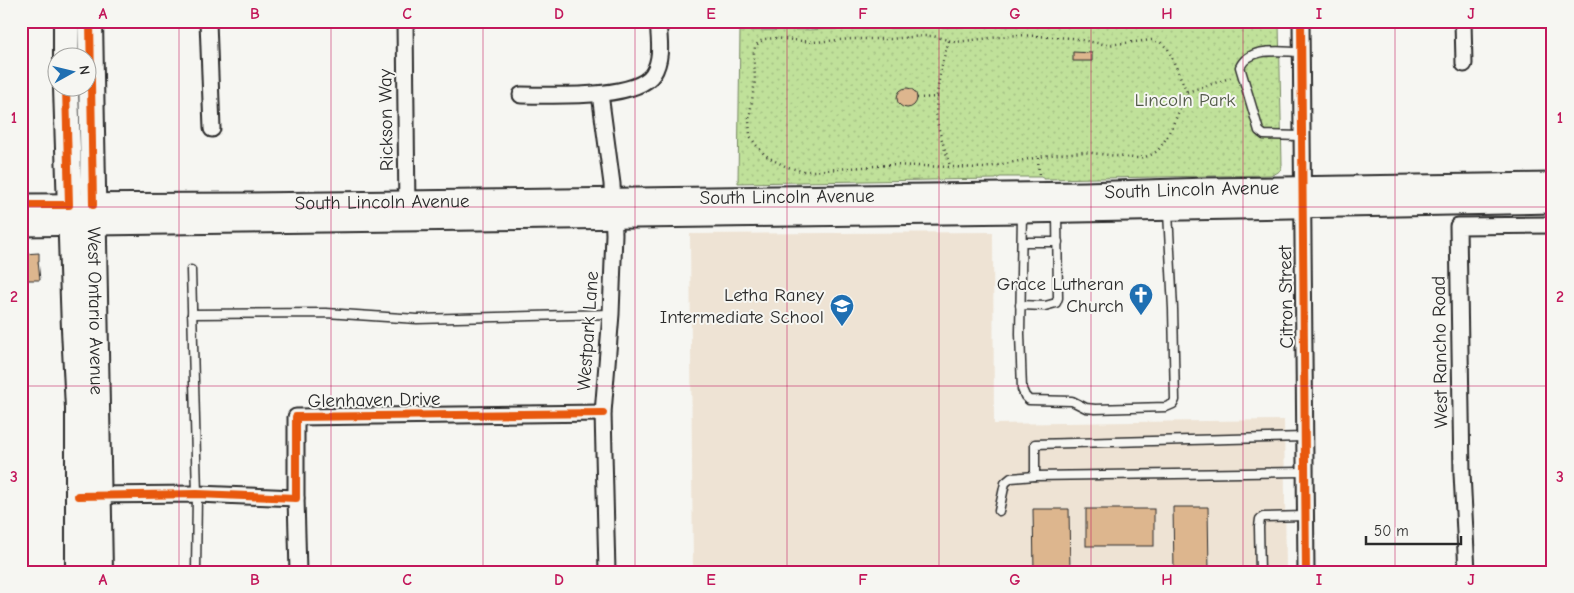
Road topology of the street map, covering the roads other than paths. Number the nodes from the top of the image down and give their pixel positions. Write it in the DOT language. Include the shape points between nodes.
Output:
graph roads {
  1 [pos="66,21"];
  2 [pos="90,21"];
  3 [pos="208,21"];
  4 [pos="405,21"];
  5 [pos="658,21"];
  6 [pos="1301,21"];
  7 [pos="1463,21"];
  8 [pos="66,48"];
  9 [pos="1301,52"];
  10 [pos="1464,64"];
  11 [pos="600,94"];
  12 [pos="520,95"];
  13 [pos="66,98"];
  14 [pos="212,129"];
  15 [pos="1301,136"];
  16 [pos="1553,184"];
  17 [pos="1301,197"];
  18 [pos="1553,202"];
  19 [pos="21,205"];
  20 [pos="613,207"];
  21 [pos="1168,209"];
  22 [pos="407,210"];
  23 [pos="1057,211"];
  24 [pos="1022,212"];
  25 [pos="70,214"];
  26 [pos="94,214"];
  27 [pos="21,225"];
  28 [pos="1553,225"];
  29 [pos="1022,242"];
  30 [pos="1058,242"];
  31 [pos="191,270"];
  32 [pos="1020,305"];
  33 [pos="192,314"];
  34 [pos="611,314"];
  35 [pos="603,414"];
  36 [pos="1304,437"];
  37 [pos="1305,472"];
  38 [pos="1035,476"];
  39 [pos="197,494"];
  40 [pos="88,496"];
  41 [pos="296,498"];
  42 [pos="999,511"];
  43 [pos="1305,516"];
  44 [pos="78,572"];
  45 [pos="100,572"];
  46 [pos="196,572"];
  47 [pos="298,572"];
  48 [pos="607,572"];
  49 [pos="1260,572"];
  50 [pos="1306,572"];
  51 [pos="1467,572"];
  1 -- 8 [label="main road"];
  2 -- 26 [label="main road, West Ontario Avenue"];
  3 -- 14 [label="street"];
  4 -- 22 [label="street, Rickson Way"];
  5 -- 11 [label="street" via="660,51 658,65 652,75 644,83"];
  6 -- 9 [label="street, Citron Street"];
  7 -- 10 [label="street"];
  9 -- 15 [label="street, Citron Street"];
  9 -- 15 [label="lane" via="1259,52 1247,58 1240,67 1259,131 1264,135"];
  11 -- 12 [label="street"];
  11 -- 20 [label="street, Westpark Lane"];
  13 -- 25 [label="main road, West Ontario Avenue"];
  15 -- 17 [label="street, Citron Street"];
  16 -- 17 [label="main road, South Lincoln Avenue"];
  17 -- 18 [label="main road, South Lincoln Avenue"];
  17 -- 20 [label="main road, South Lincoln Avenue" via="1102,192"];
  17 -- 21 [label="main road, South Lincoln Avenue"];
  17 -- 36 [label="street, Citron Street"];
  19 -- 25 [label="main road, South Lincoln Avenue"];
  20 -- 22 [label="main road, South Lincoln Avenue"];
  20 -- 24 [label="main road, South Lincoln Avenue"];
  20 -- 34 [label="street, Westpark Lane"];
  21 -- 23 [label="main road, South Lincoln Avenue"];
  21 -- 32 [label="lane" via="1175,400 1169,407 1095,409 1072,402 1029,400 1022,389"];
  22 -- 26 [label="main road, South Lincoln Avenue"];
  23 -- 24 [label="main road, South Lincoln Avenue"];
  23 -- 30 [label="lane"];
  24 -- 29 [label="lane"];
  25 -- 26 [label="main road, South Lincoln Avenue"];
  25 -- 27 [label="main road, South Lincoln Avenue"];
  25 -- 40 [label="main road, West Ontario Avenue" via="78,408"];
  26 -- 40 [label="main road, West Ontario Avenue"];
  28 -- 51 [label="street, West Rancho Road" via="1458,226"];
  29 -- 30 [label="lane"];
  29 -- 32 [label="lane"];
  30 -- 32 [label="lane" via="1056,303"];
  31 -- 33 [label="lane"];
  33 -- 34 [label="lane" via="326,313 417,320"];
  33 -- 39 [label="lane"];
  34 -- 35 [label="street, Westpark Lane"];
  35 -- 41 [label="street, Glenhaven Drive" via="296,417"];
  35 -- 48 [label="street, Westpark Lane"];
  36 -- 37 [label="street, Citron Street"];
  36 -- 38 [label="lane" via="1035,444"];
  37 -- 38 [label="lane"];
  37 -- 43 [label="street, Citron Street"];
  38 -- 42 [label="lane" via="1011,478 1005,483"];
  39 -- 40 [label="street"];
  39 -- 41 [label="street"];
  39 -- 46 [label="lane"];
  40 -- 44 [label="main road, West Ontario Avenue"];
  40 -- 45 [label="main road, West Ontario Avenue"];
  41 -- 47 [label="street"];
  43 -- 49 [label="lane" via="1260,519"];
  43 -- 50 [label="street, Citron Street"];
}
